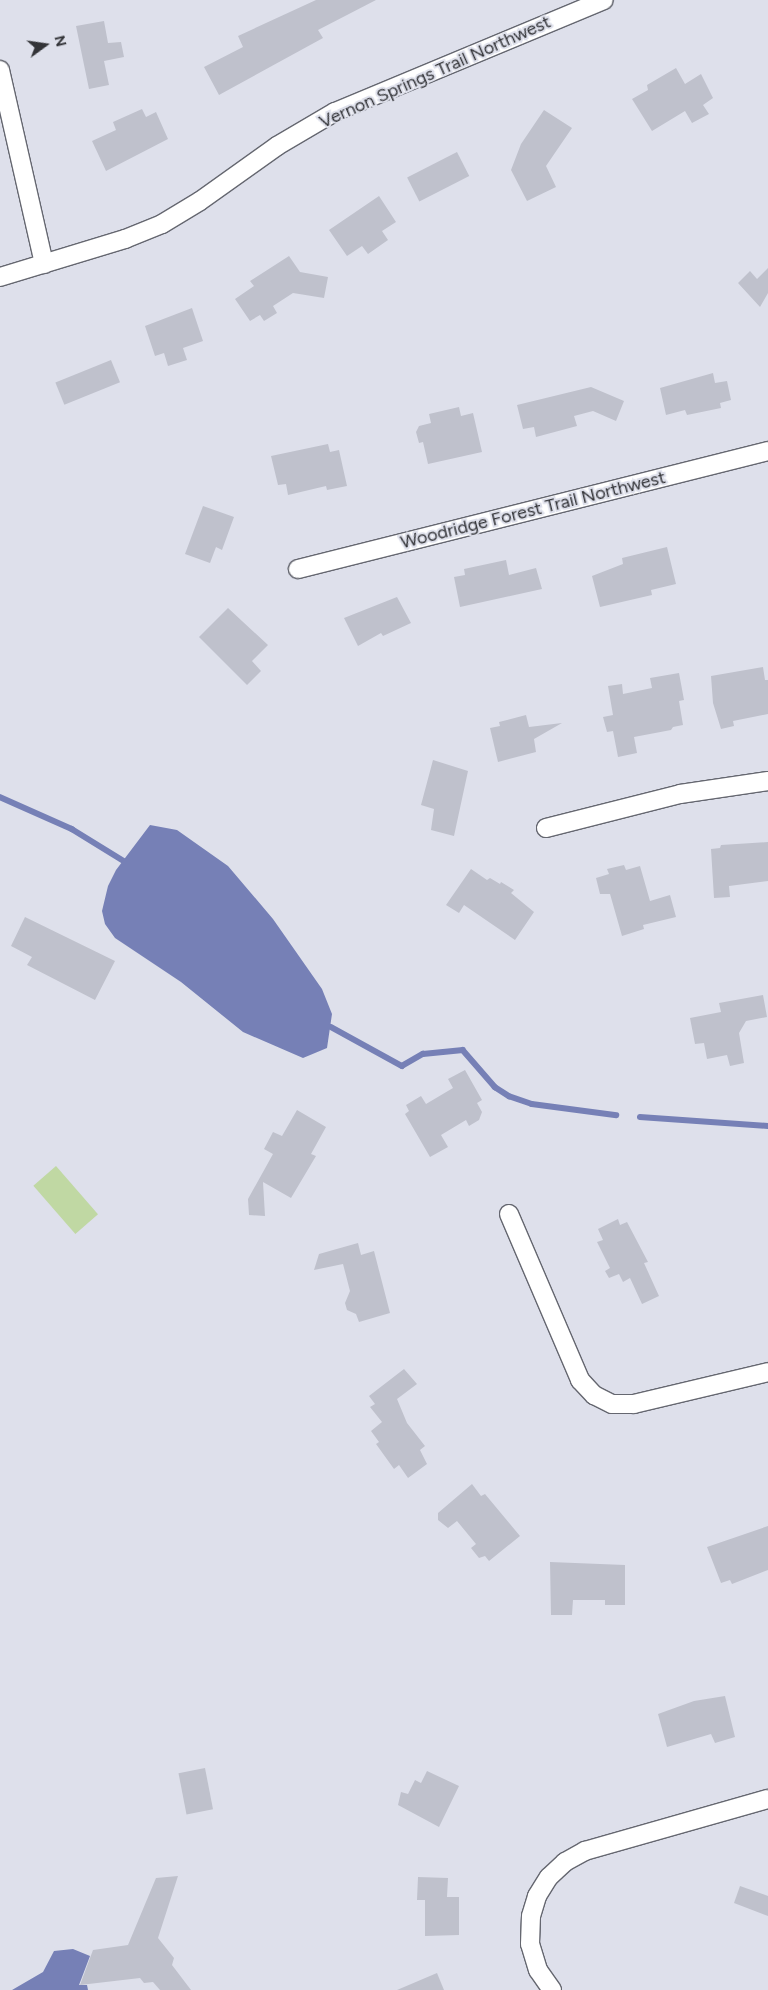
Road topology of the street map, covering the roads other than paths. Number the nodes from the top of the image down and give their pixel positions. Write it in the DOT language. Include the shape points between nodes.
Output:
graph roads {
  1 [pos="604,0"];
  2 [pos="0,70"];
  3 [pos="44,264"];
  4 [pos="0,277"];
  5 [pos="768,451"];
  6 [pos="298,569"];
  7 [pos="768,781"];
  8 [pos="546,828"];
  9 [pos="509,1214"];
  10 [pos="768,1372"];
  11 [pos="768,1799"];
  12 [pos="552,1990"];
  1 -- 3 [label="street, Vernon Springs Trail Northwest" via="335,112 277,146 162,224"];
  2 -- 3 [label="street"];
  3 -- 4 [label="street, Vernon Springs Trail Northwest"];
  5 -- 6 [label="street, Woodridge Forest Trail Northwest"];
  7 -- 8 [label="street" via="680,794"];
  9 -- 10 [label="street" via="580,1380 594,1395 612,1404 634,1404"];
  11 -- 12 [label="street" via="585,1851 565,1862 549,1877 530,1916 530,1944 538,1970"];
}
